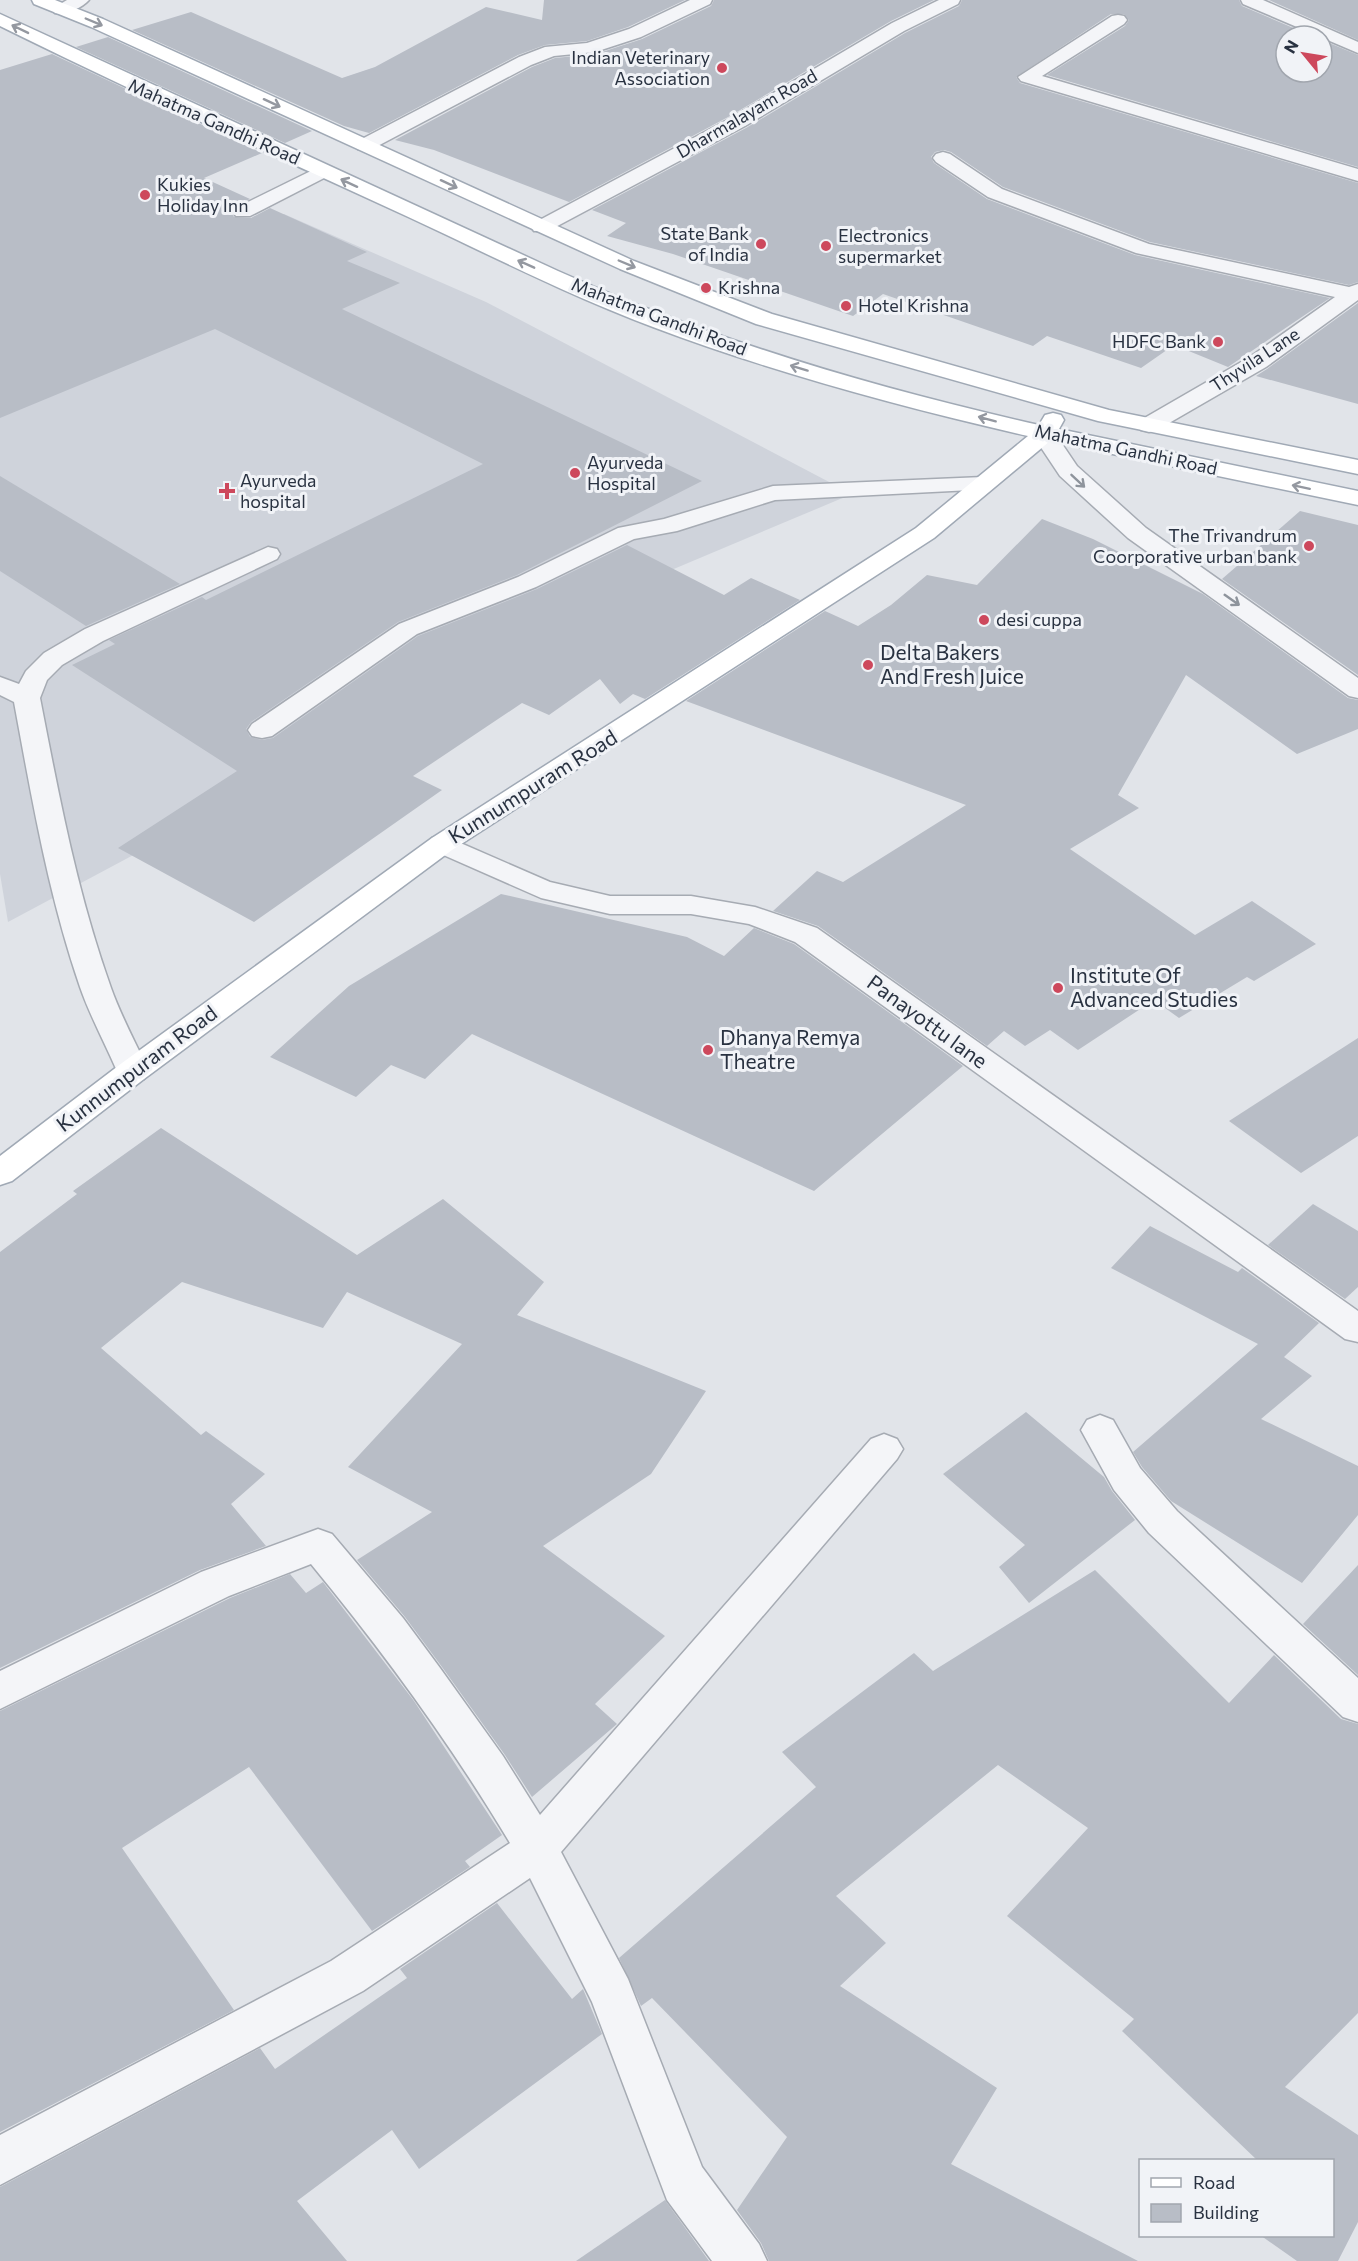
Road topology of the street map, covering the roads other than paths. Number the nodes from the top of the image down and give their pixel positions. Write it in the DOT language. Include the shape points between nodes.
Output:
graph roads {
  1 [pos="40,0"];
  2 [pos="81,0"];
  3 [pos="704,0"];
  4 [pos="952,0"];
  5 [pos="1249,0"];
  6 [pos="61,9"];
  7 [pos="0,19"];
  8 [pos="1118,20"];
  9 [pos="1358,48"];
  10 [pos="365,145"];
  11 [pos="944,158"];
  12 [pos="323,171"];
  13 [pos="1358,175"];
  14 [pos="243,212"];
  15 [pos="542,226"];
  16 [pos="1355,292"];
  17 [pos="1065,404"];
  18 [pos="1149,425"];
  19 [pos="1044,434"];
  20 [pos="1358,467"];
  21 [pos="983,484"];
  22 [pos="1358,498"];
  23 [pos="268,554"];
  24 [pos="0,685"];
  25 [pos="1358,690"];
  26 [pos="27,698"];
  27 [pos="261,730"];
  28 [pos="442,844"];
  29 [pos="133,1071"];
  30 [pos="0,1173"];
  31 [pos="1358,1329"];
  32 [pos="1100,1430"];
  33 [pos="884,1449"];
  34 [pos="0,1691"];
  35 [pos="1358,1704"];
  36 [pos="537,1849"];
  37 [pos="0,2161"];
  38 [pos="742,2261"];
  1 -- 6 [label="main road, Mahatma Gandhi Road"];
  2 -- 6 [label="street"];
  3 -- 10 [label="street" via="635,33 589,48 551,51 525,61"];
  4 -- 15 [label="street, Dharmalayam Road" via="898,27 738,122"];
  5 -- 9 [label="street"];
  6 -- 10 [label="main road, Mahatma Gandhi Road, one-way"];
  12 -- 7 [label="main road, Mahatma Gandhi Road, one-way"];
  8 -- 13 [label="street" via="1026,77"];
  10 -- 15 [label="main road, Mahatma Gandhi Road, one-way"];
  11 -- 16 [label="street" via="995,193 1143,249"];
  12 -- 14 [label="street"];
  19 -- 12 [label="main road, Mahatma Gandhi Road, one-way" via="836,380 692,334 579,288"];
  15 -- 17 [label="main road, Mahatma Gandhi Road, one-way" via="627,265 764,319"];
  16 -- 18 [label="street, Thyvila Lane" via="1258,362"];
  17 -- 18 [label="main road, Mahatma Gandhi Road"];
  17 -- 19 [label="main road, Kunnumpuram Road"];
  18 -- 20 [label="main road, Mahatma Gandhi Road"];
  19 -- 21 [label="main road, Kunnumpuram Road"];
  22 -- 19 [label="main road, Mahatma Gandhi Road, one-way"];
  19 -- 25 [label="street, one-way" via="1068,471 1137,533"];
  21 -- 27 [label="street" via="773,493 668,526 627,533 527,582 408,629"];
  21 -- 28 [label="main road, Kunnumpuram Road" via="925,533"];
  23 -- 26 [label="street" via="94,635 53,659 35,677"];
  24 -- 26 [label="street"];
  26 -- 29 [label="street" via="56,854 75,926 96,990"];
  28 -- 29 [label="main road, Kunnumpuram Road"];
  28 -- 31 [label="street, Panayottu lane" via="541,889 610,905 692,905 755,916 806,935"];
  29 -- 30 [label="main road, Kunnumpuram Road"];
  32 -- 35 [label="street" via="1127,1479 1163,1522"];
  33 -- 36 [label="street"];
  34 -- 36 [label="street" via="215,1584 318,1545 426,1680"];
  36 -- 37 [label="street" via="347,1976"];
  36 -- 38 [label="street" via="612,1994 684,2183"];
}
